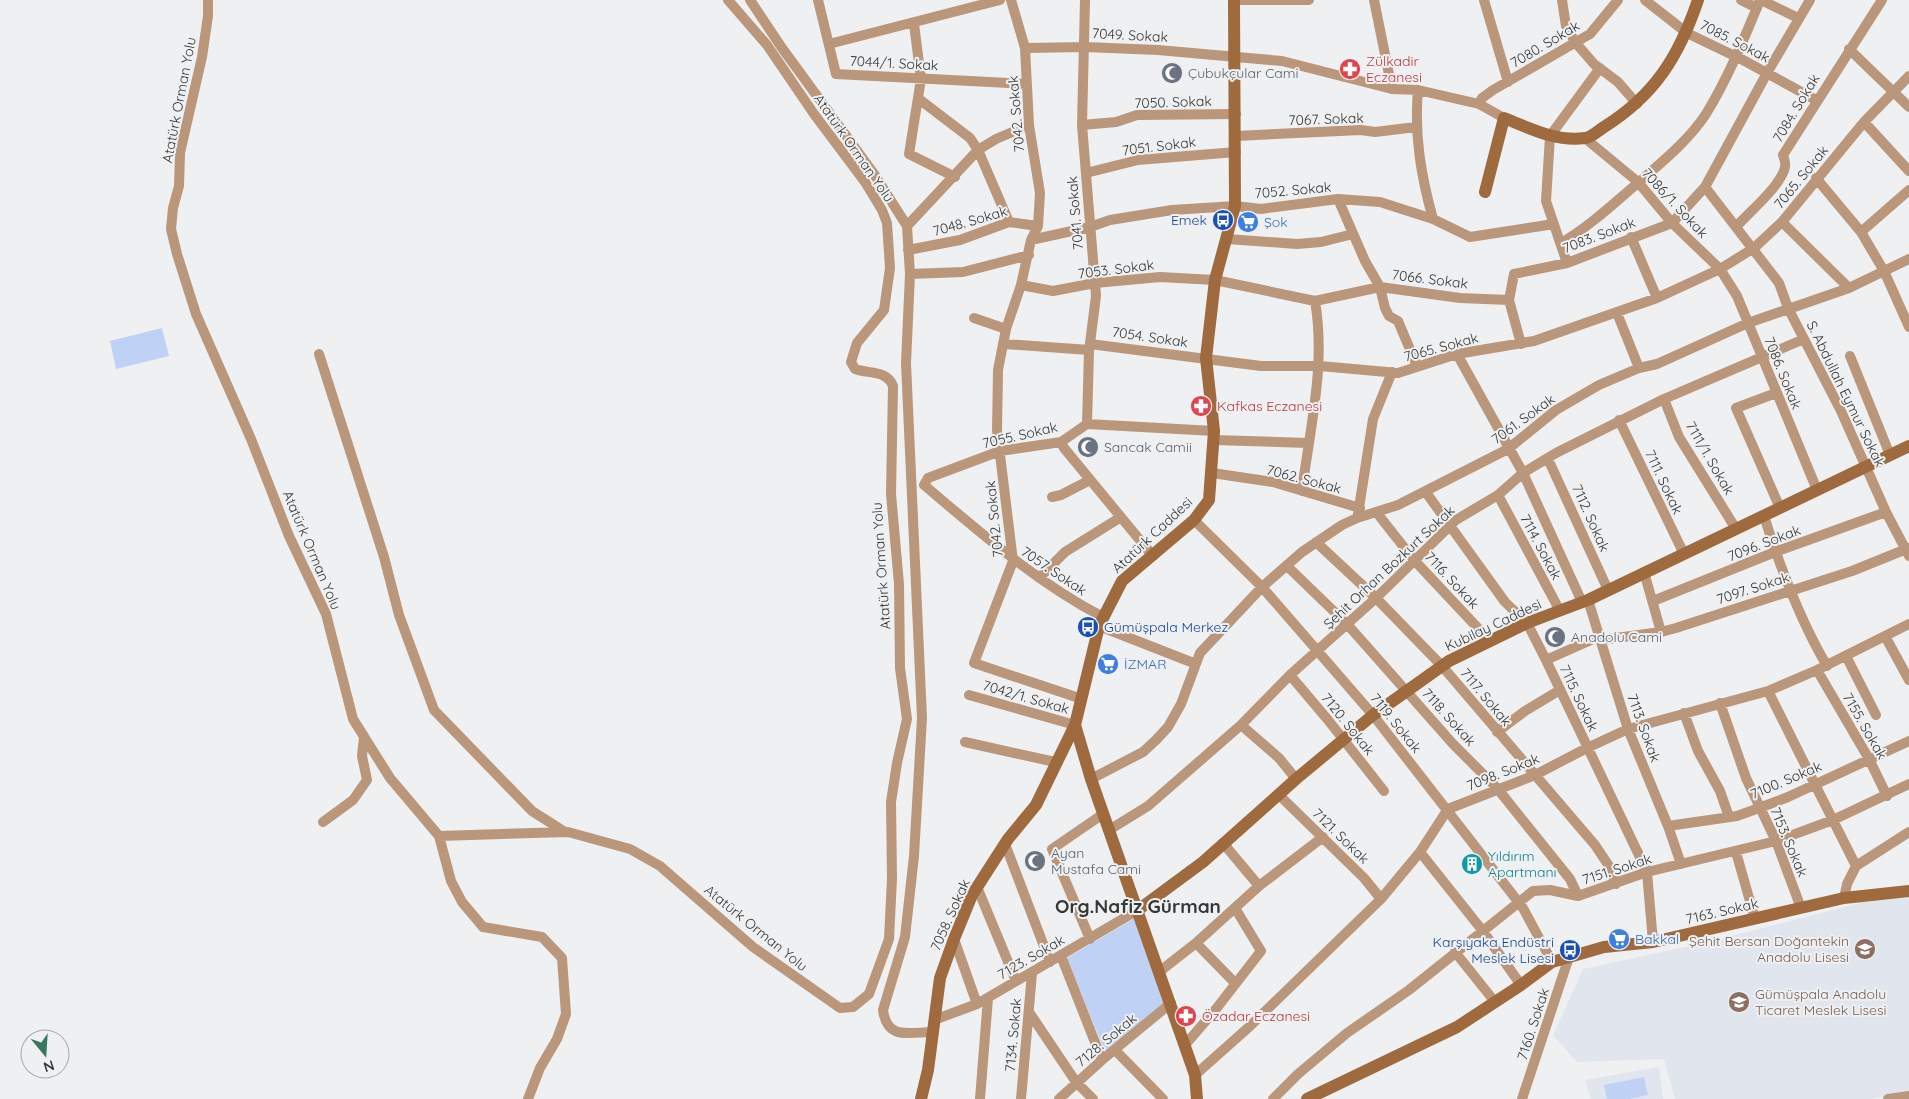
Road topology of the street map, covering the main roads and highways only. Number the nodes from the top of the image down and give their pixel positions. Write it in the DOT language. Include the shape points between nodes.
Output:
graph roads {
  1 [pos="1234,0"];
  2 [pos="1698,0"];
  3 [pos="1485,192"];
  4 [pos="1909,446"];
  5 [pos="1075,725"];
  6 [pos="1909,891"];
  7 [pos="1138,910"];
  8 [pos="920,1099"];
  9 [pos="1197,1099"];
  10 [pos="1307,1099"];
  1 -- 5 [label="main road, Atatürk Caddesi" via="1235,206 1215,280 1206,358 1214,435 1209,500 1194,520 1122,581 1101,621"];
  2 -- 3 [label="main road" via="1687,33 1652,89 1637,104 1586,138 1550,136 1504,118"];
  4 -- 7 [label="main road, Kubilay Caddesi" via="1585,601 1527,623 1442,666 1372,715 1223,843"];
  5 -- 7 [label="main road"];
  5 -- 8 [label="main road, 7058. Sokak" via="1036,804 977,887 954,940 940,978 928,1070"];
  6 -- 10 [label="main road, 7163. Sokak" via="1844,898 1653,942 1604,947 1552,962 1457,1027"];
  7 -- 9 [label="main road" via="1195,1075"];
}
